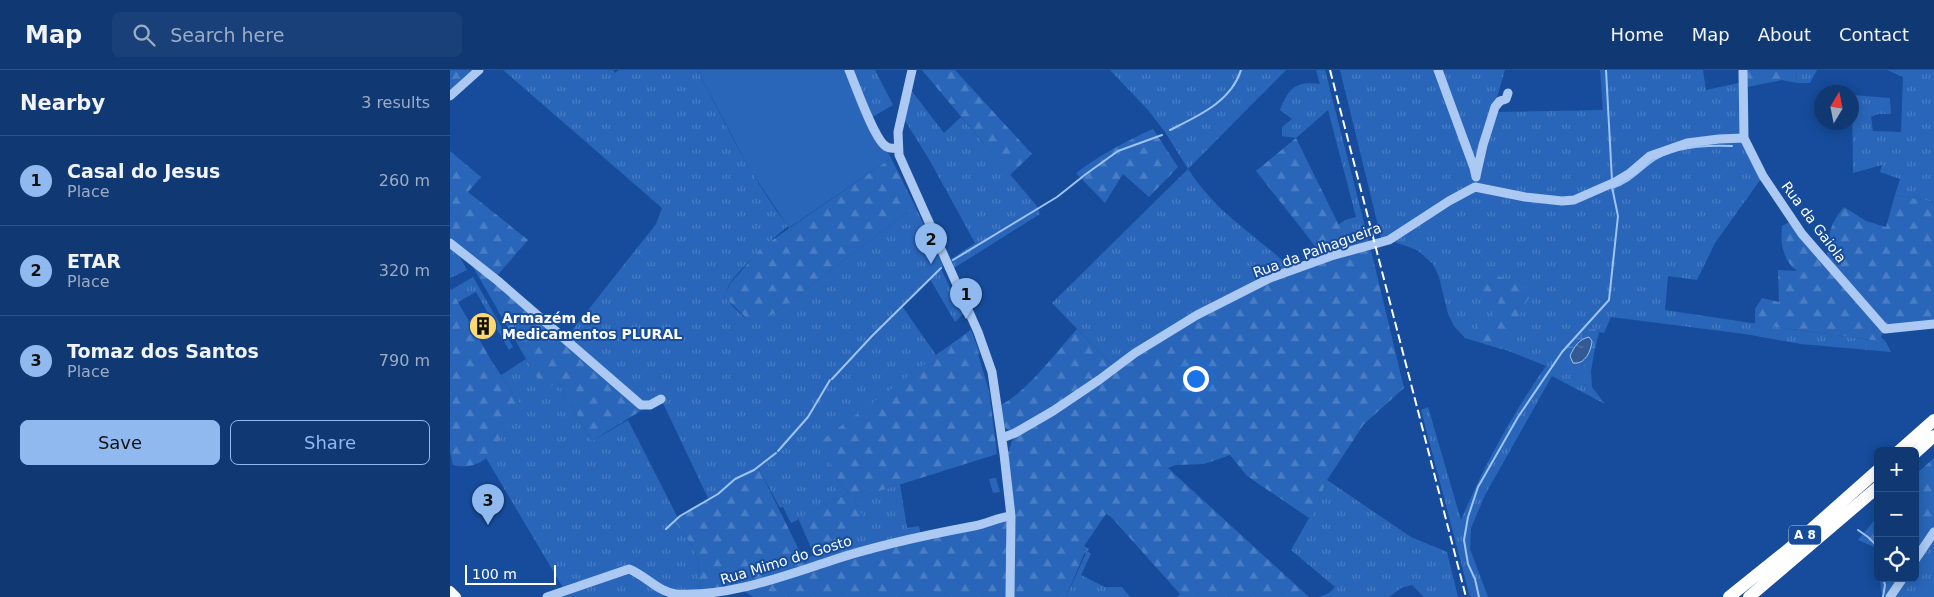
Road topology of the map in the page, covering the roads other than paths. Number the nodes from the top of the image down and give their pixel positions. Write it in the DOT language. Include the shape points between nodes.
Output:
graph roads {
  1 [pos="479,70"];
  2 [pos="849,70"];
  3 [pos="912,70"];
  4 [pos="1438,70"];
  5 [pos="1743,70"];
  6 [pos="1508,93"];
  7 [pos="450,96"];
  8 [pos="1744,138"];
  9 [pos="898,148"];
  10 [pos="1476,177"];
  11 [pos="1475,187"];
  12 [pos="450,243"];
  13 [pos="1934,324"];
  14 [pos="661,399"];
  15 [pos="1934,420"];
  16 [pos="1934,436"];
  17 [pos="1002,438"];
  18 [pos="1904,447"];
  19 [pos="1919,449"];
  20 [pos="1874,474"];
  21 [pos="1874,489"];
  22 [pos="1011,516"];
  23 [pos="1934,532"];
  24 [pos="1919,554"];
  25 [pos="1900,582"];
  26 [pos="450,591"];
  27 [pos="456,597"];
  28 [pos="547,597"];
  29 [pos="1010,597"];
  30 [pos="1729,597"];
  31 [pos="1749,597"];
  32 [pos="1890,597"];
  1 -- 7 [label="street"];
  2 -- 9 [label="street" via="882,143 887,148"];
  3 -- 9 [label="street" via="898,132"];
  4 -- 10 [label="street"];
  5 -- 8 [label="street, Rua da Gaiola"];
  6 -- 10 [label="street" via="1506,99 1495,107"];
  8 -- 11 [label="street" via="1677,146 1650,156 1613,183 1574,200 1525,197"];
  8 -- 13 [label="street, Rua da Gaiola" via="1762,176 1802,234 1885,329"];
  9 -- 17 [label="street" via="906,174 986,352"];
  10 -- 11 [label="street"];
  11 -- 17 [label="street, Rua da Palhagueira" via="1388,240 1270,278 1197,315 1135,353 1053,411"];
  12 -- 14 [label="street" via="498,280 642,405 650,406"];
  15 -- 18 [label="highway"];
  16 -- 19 [label="highway"];
  17 -- 22 [label="street"];
  20 -- 30 [label="highway, A 8"];
  21 -- 31 [label="highway, A 8"];
  22 -- 28 [label="street, Rua Mimo do Gosto" via="870,549 714,596 673,594 629,569"];
  22 -- 29 [label="street"];
  23 -- 24 [label="street"];
  25 -- 32 [label="street"];
  26 -- 27 [label="main road"];
}
